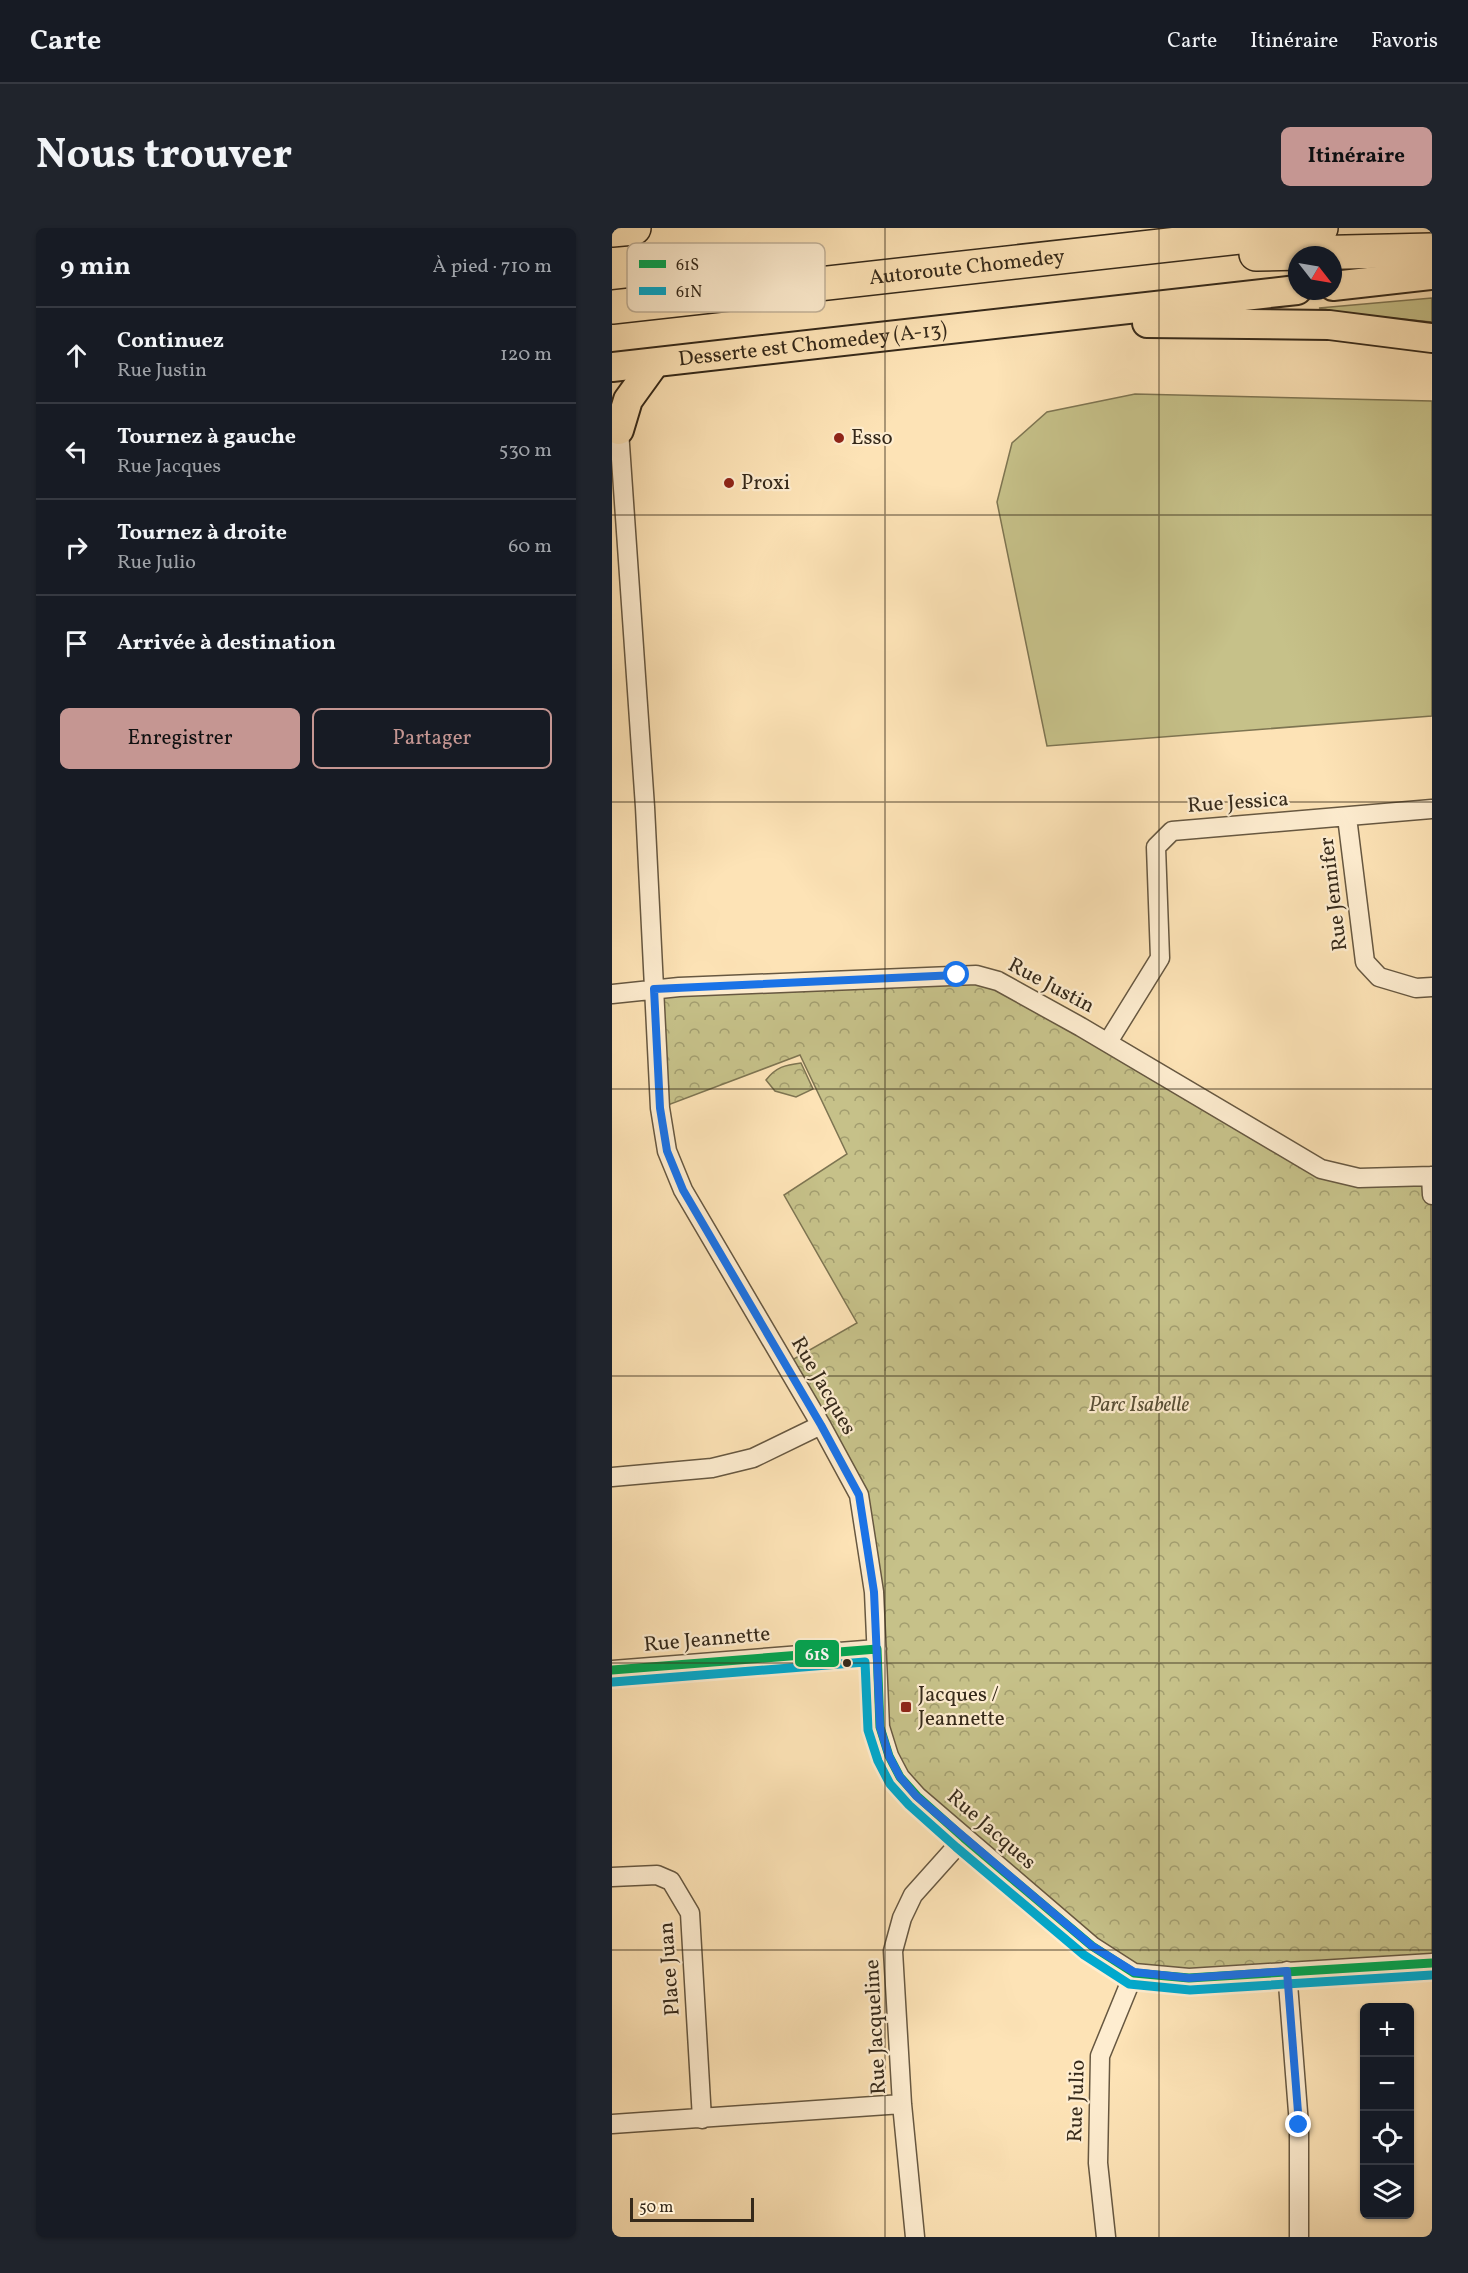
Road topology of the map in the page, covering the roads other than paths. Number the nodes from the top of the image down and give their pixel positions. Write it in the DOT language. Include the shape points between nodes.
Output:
graph roads {
  1 [pos="634,228"];
  2 [pos="1321,228"];
  3 [pos="612,230"];
  4 [pos="1432,250"];
  5 [pos="1032,260"];
  6 [pos="1432,275"];
  7 [pos="825,283"];
  8 [pos="1342,285"];
  9 [pos="1288,291"];
  10 [pos="627,305"];
  11 [pos="612,307"];
  12 [pos="1016,322"];
  13 [pos="1432,338"];
  14 [pos="654,364"];
  15 [pos="612,368"];
  16 [pos="616,425"];
  17 [pos="1432,809"];
  18 [pos="1347,817"];
  19 [pos="1432,987"];
  20 [pos="654,989"];
  21 [pos="612,994"];
  22 [pos="1108,1042"];
  23 [pos="1431,1176"];
  24 [pos="1432,1195"];
  25 [pos="821,1425"];
  26 [pos="612,1477"];
  27 [pos="877,1649"];
  28 [pos="612,1670"];
  29 [pos="964,1838"];
  30 [pos="612,1877"];
  31 [pos="1432,1963"];
  32 [pos="1287,1971"];
  33 [pos="1134,1972"];
  34 [pos="902,2104"];
  35 [pos="702,2119"];
  36 [pos="612,2124"];
  37 [pos="915,2237"];
  38 [pos="1106,2237"];
  39 [pos="1299,2237"];
  1 -- 3 [label="highway"];
  2 -- 5 [label="highway, Autoroute Chomedey"];
  4 -- 5 [label="highway"];
  5 -- 7 [label="highway, Autoroute Chomedey"];
  6 -- 8 [label="main road"];
  9 -- 12 [label="main road"];
  10 -- 11 [label="highway, Autoroute Chomedey"];
  12 -- 13 [label="main road" via="1296,324"];
  12 -- 14 [label="main road, Desserte est Chomedey (A-13)"];
  14 -- 15 [label="main road, Desserte est Chomedey (A-13)"];
  14 -- 16 [label="main road" via="628,400"];
  16 -- 20 [label="street, Rue Jacques" via="645,796"];
  17 -- 18 [label="street, Rue Jessica"];
  18 -- 19 [label="street, Rue Jennifer" via="1365,962 1379,977 1416,988"];
  18 -- 22 [label="street, Rue Jessica" via="1172,831 1156,847 1161,958"];
  20 -- 21 [label="street, Rue Justin"];
  20 -- 22 [label="street, Rue Justin" via="976,975 998,981"];
  20 -- 25 [label="street, Rue Jacques" via="660,1108 667,1151 683,1190"];
  22 -- 23 [label="street, Rue Justin" via="1321,1169 1359,1178"];
  23 -- 24 [label="street"];
  25 -- 26 [label="street" via="753,1458 712,1468"];
  25 -- 27 [label="street, Rue Jacques" via="859,1495 874,1592"];
  27 -- 28 [label="street, Rue Jeannette"];
  27 -- 29 [label="street, Rue Jacques" via="880,1727 889,1756 916,1796"];
  29 -- 33 [label="street, Rue Jacques" via="1092,1946"];
  29 -- 34 [label="street, Rue Jacqueline" via="913,1895 893,1951"];
  30 -- 35 [label="street, Place Juan" via="657,1875 671,1881 690,1913"];
  31 -- 32 [label="street, Rue Jacques"];
  32 -- 33 [label="street, Rue Jacques" via="1189,1978"];
  32 -- 39 [label="street" via="1299,2125"];
  33 -- 38 [label="street, Rue Julio" via="1100,2056 1098,2163"];
  34 -- 35 [label="street"];
  34 -- 37 [label="street, Rue Jacqueline"];
  35 -- 36 [label="street"];
}
